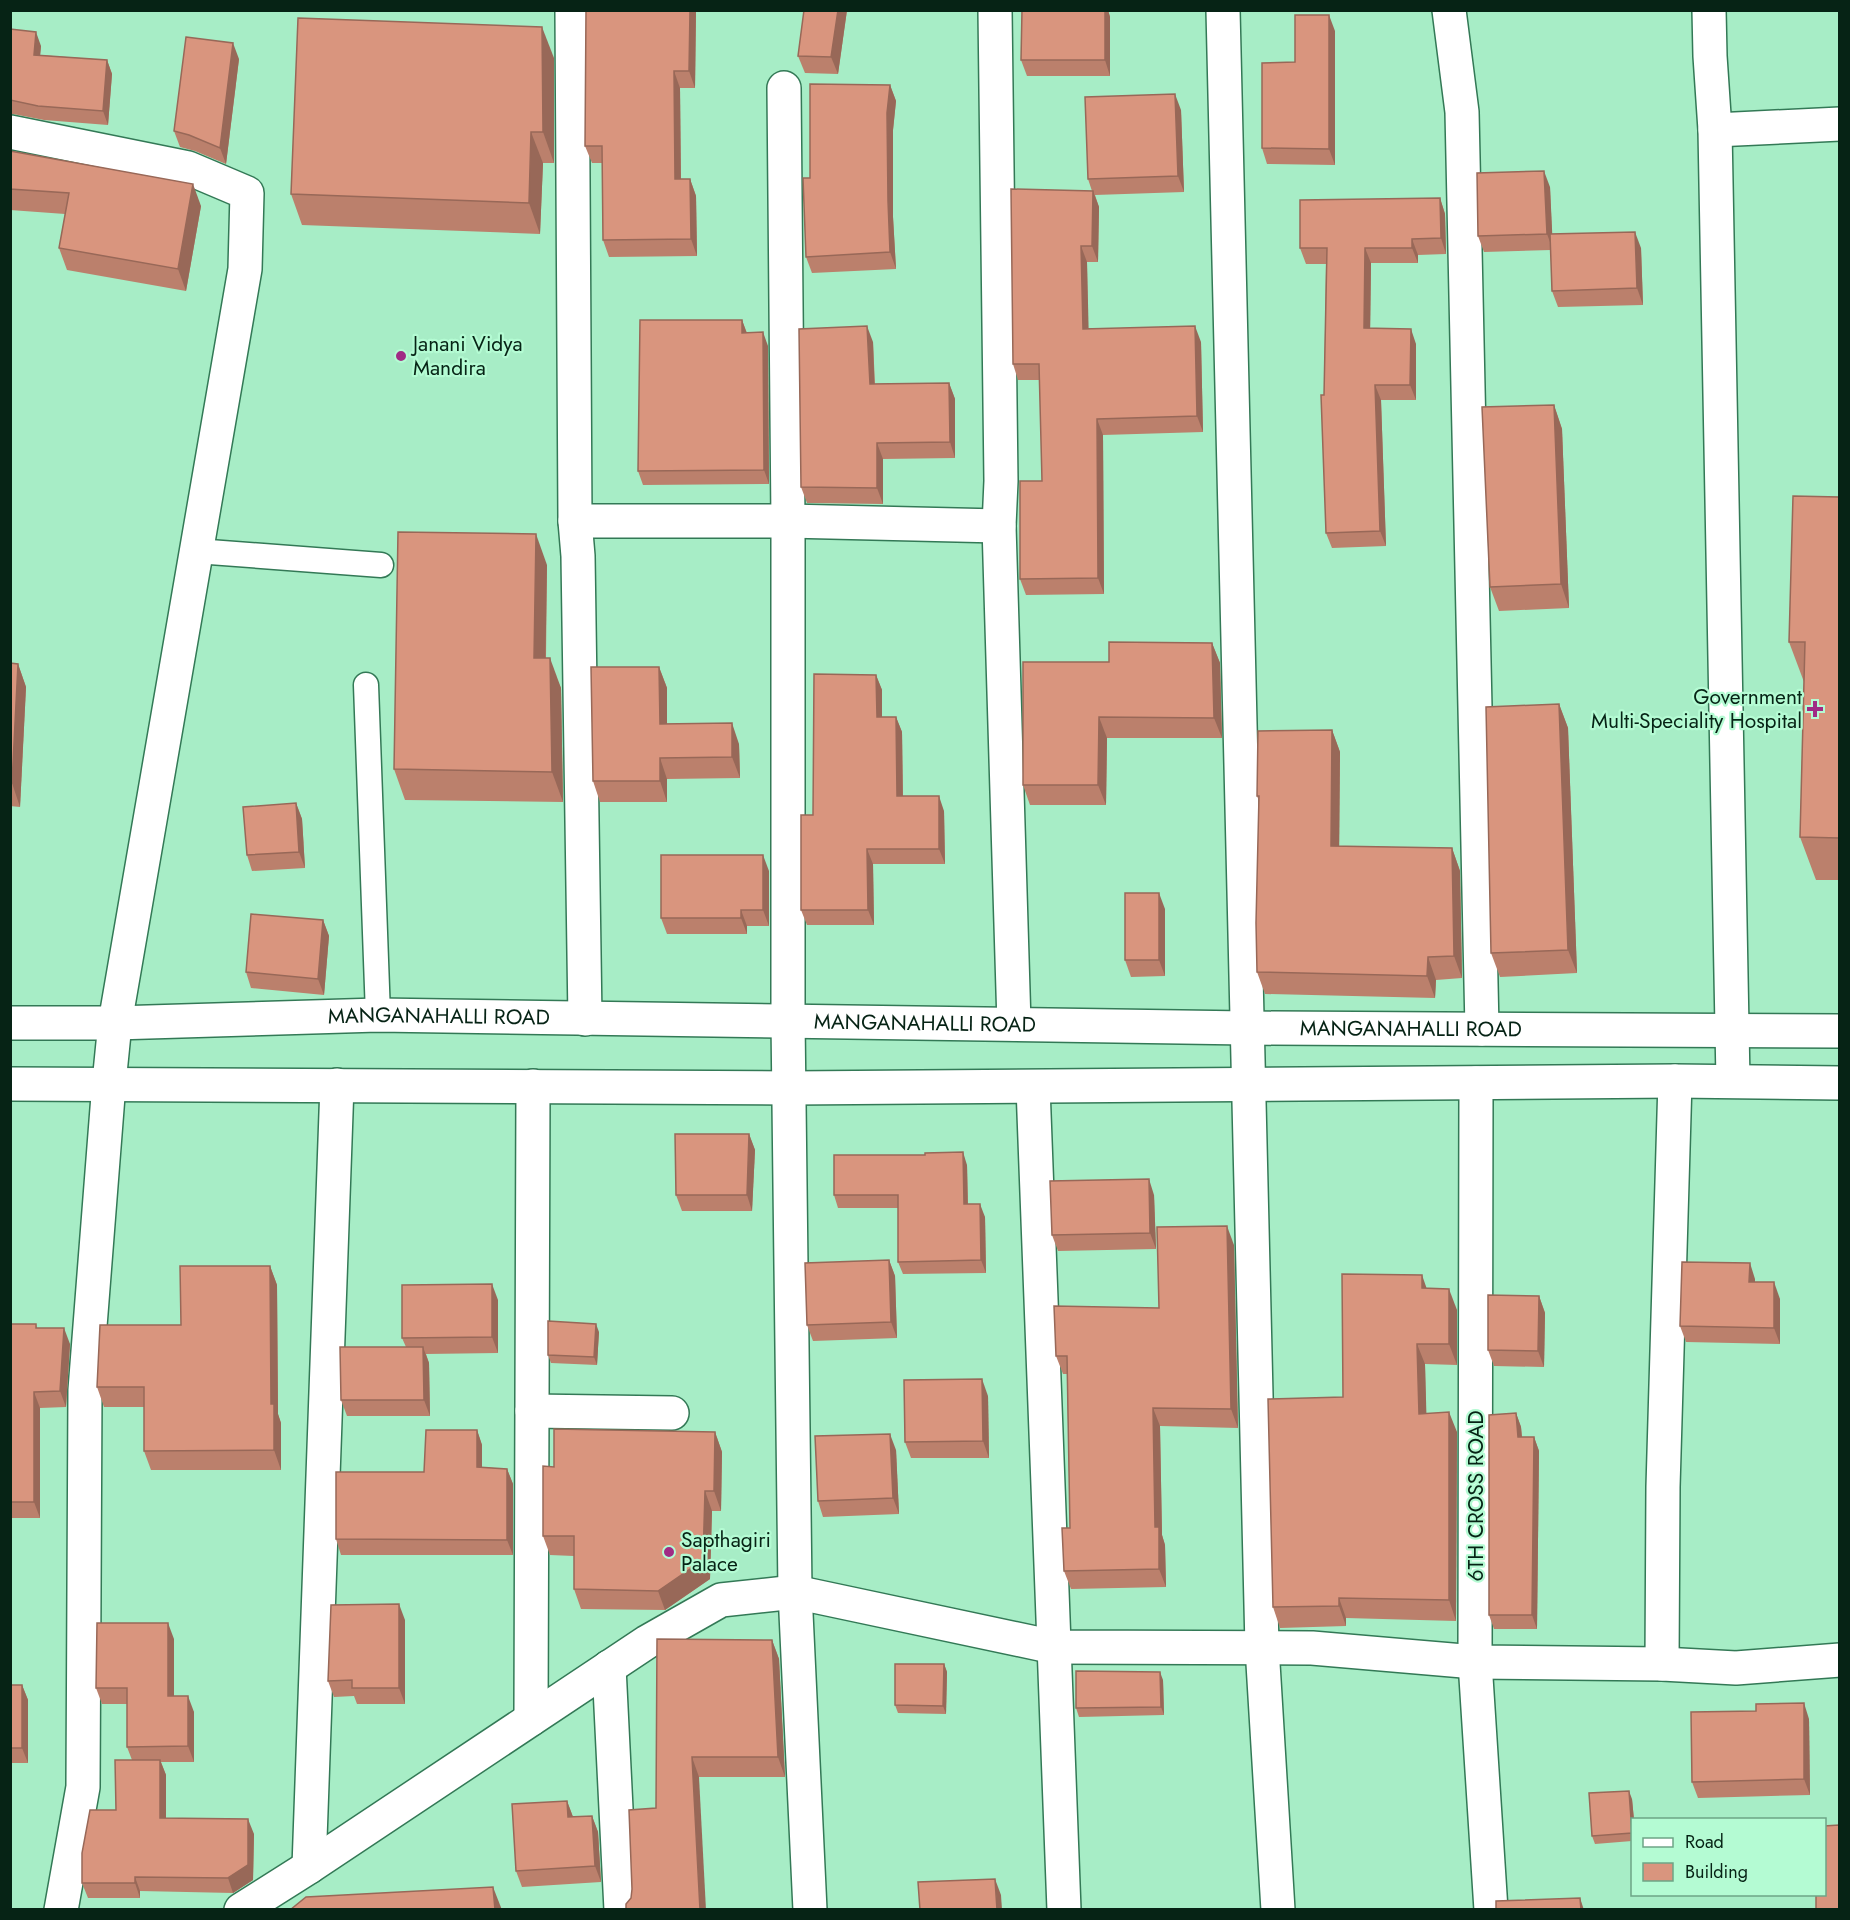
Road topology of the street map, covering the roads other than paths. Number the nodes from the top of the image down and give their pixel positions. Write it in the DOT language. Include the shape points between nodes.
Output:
graph roads {
  1 [pos="572,10"];
  2 [pos="995,10"];
  3 [pos="1222,10"];
  4 [pos="1449,10"];
  5 [pos="1709,10"];
  6 [pos="784,88"];
  7 [pos="1839,124"];
  8 [pos="1715,130"];
  9 [pos="10,132"];
  10 [pos="574,521"];
  11 [pos="788,521"];
  12 [pos="999,526"];
  13 [pos="196,551"];
  14 [pos="381,566"];
  15 [pos="366,685"];
  16 [pos="378,1015"];
  17 [pos="585,1019"];
  18 [pos="788,1021"];
  19 [pos="10,1023"];
  20 [pos="115,1023"];
  21 [pos="1014,1024"];
  22 [pos="1247,1028"];
  23 [pos="1482,1029"];
  24 [pos="1732,1030"];
  25 [pos="1839,1030"];
  26 [pos="1675,1081"];
  27 [pos="1733,1081"];
  28 [pos="109,1083"];
  29 [pos="1476,1083"];
  30 [pos="1839,1083"];
  31 [pos="10,1084"];
  32 [pos="337,1085"];
  33 [pos="1248,1085"];
  34 [pos="533,1086"];
  35 [pos="1033,1087"];
  36 [pos="790,1088"];
  37 [pos="532,1412"];
  38 [pos="672,1413"];
  39 [pos="795,1592"];
  40 [pos="1054,1647"];
  41 [pos="1262,1647"];
  42 [pos="1839,1659"];
  43 [pos="1475,1662"];
  44 [pos="1662,1664"];
  45 [pos="609,1667"];
  46 [pos="531,1719"];
  47 [pos="309,1867"];
  48 [pos="61,1910"];
  49 [pos="241,1910"];
  50 [pos="621,1910"];
  51 [pos="810,1910"];
  52 [pos="1065,1910"];
  53 [pos="1278,1910"];
  54 [pos="1491,1910"];
  1 -- 10 [label="street"];
  2 -- 12 [label="street"];
  3 -- 22 [label="street"];
  4 -- 23 [label="street" via="1462,112"];
  5 -- 8 [label="street"];
  6 -- 11 [label="street"];
  7 -- 8 [label="street"];
  8 -- 24 [label="street"];
  9 -- 13 [label="street" via="188,168 247,193 245,269"];
  10 -- 11 [label="street"];
  10 -- 17 [label="street" via="578,556"];
  11 -- 12 [label="street"];
  11 -- 18 [label="street"];
  12 -- 21 [label="street"];
  13 -- 14 [label="lane"];
  13 -- 20 [label="street"];
  15 -- 16 [label="lane"];
  16 -- 17 [label="street, MANGANAHALLI ROAD"];
  16 -- 20 [label="street, MANGANAHALLI ROAD"];
  17 -- 18 [label="street, MANGANAHALLI ROAD"];
  18 -- 21 [label="street, MANGANAHALLI ROAD"];
  18 -- 36 [label="street"];
  19 -- 20 [label="street, MANGANAHALLI ROAD"];
  20 -- 28 [label="street"];
  21 -- 22 [label="street, MANGANAHALLI ROAD"];
  22 -- 23 [label="street, MANGANAHALLI ROAD"];
  22 -- 33 [label="street"];
  23 -- 24 [label="street, MANGANAHALLI ROAD"];
  24 -- 25 [label="street, MANGANAHALLI ROAD"];
  24 -- 27 [label="street"];
  26 -- 27 [label="street"];
  26 -- 29 [label="street"];
  26 -- 44 [label="street"];
  27 -- 30 [label="street"];
  28 -- 31 [label="street"];
  28 -- 32 [label="street"];
  28 -- 48 [label="street" via="85,1390 83,1787"];
  29 -- 33 [label="street"];
  29 -- 43 [label="street, 6TH CROSS ROAD"];
  32 -- 34 [label="street"];
  32 -- 47 [label="street"];
  33 -- 35 [label="street"];
  33 -- 41 [label="street"];
  34 -- 36 [label="street"];
  34 -- 37 [label="street"];
  35 -- 36 [label="street"];
  35 -- 40 [label="street"];
  36 -- 39 [label="street"];
  37 -- 38 [label="street"];
  37 -- 46 [label="street"];
  39 -- 40 [label="street"];
  39 -- 45 [label="street" via="721,1600"];
  39 -- 51 [label="street"];
  40 -- 41 [label="street"];
  40 -- 52 [label="street"];
  41 -- 43 [label="street"];
  41 -- 53 [label="street"];
  42 -- 44 [label="street" via="1736,1668"];
  43 -- 44 [label="street"];
  43 -- 54 [label="street, 6TH CROSS ROAD"];
  45 -- 46 [label="street"];
  45 -- 50 [label="street"];
  46 -- 47 [label="street"];
  47 -- 49 [label="street"];
}
